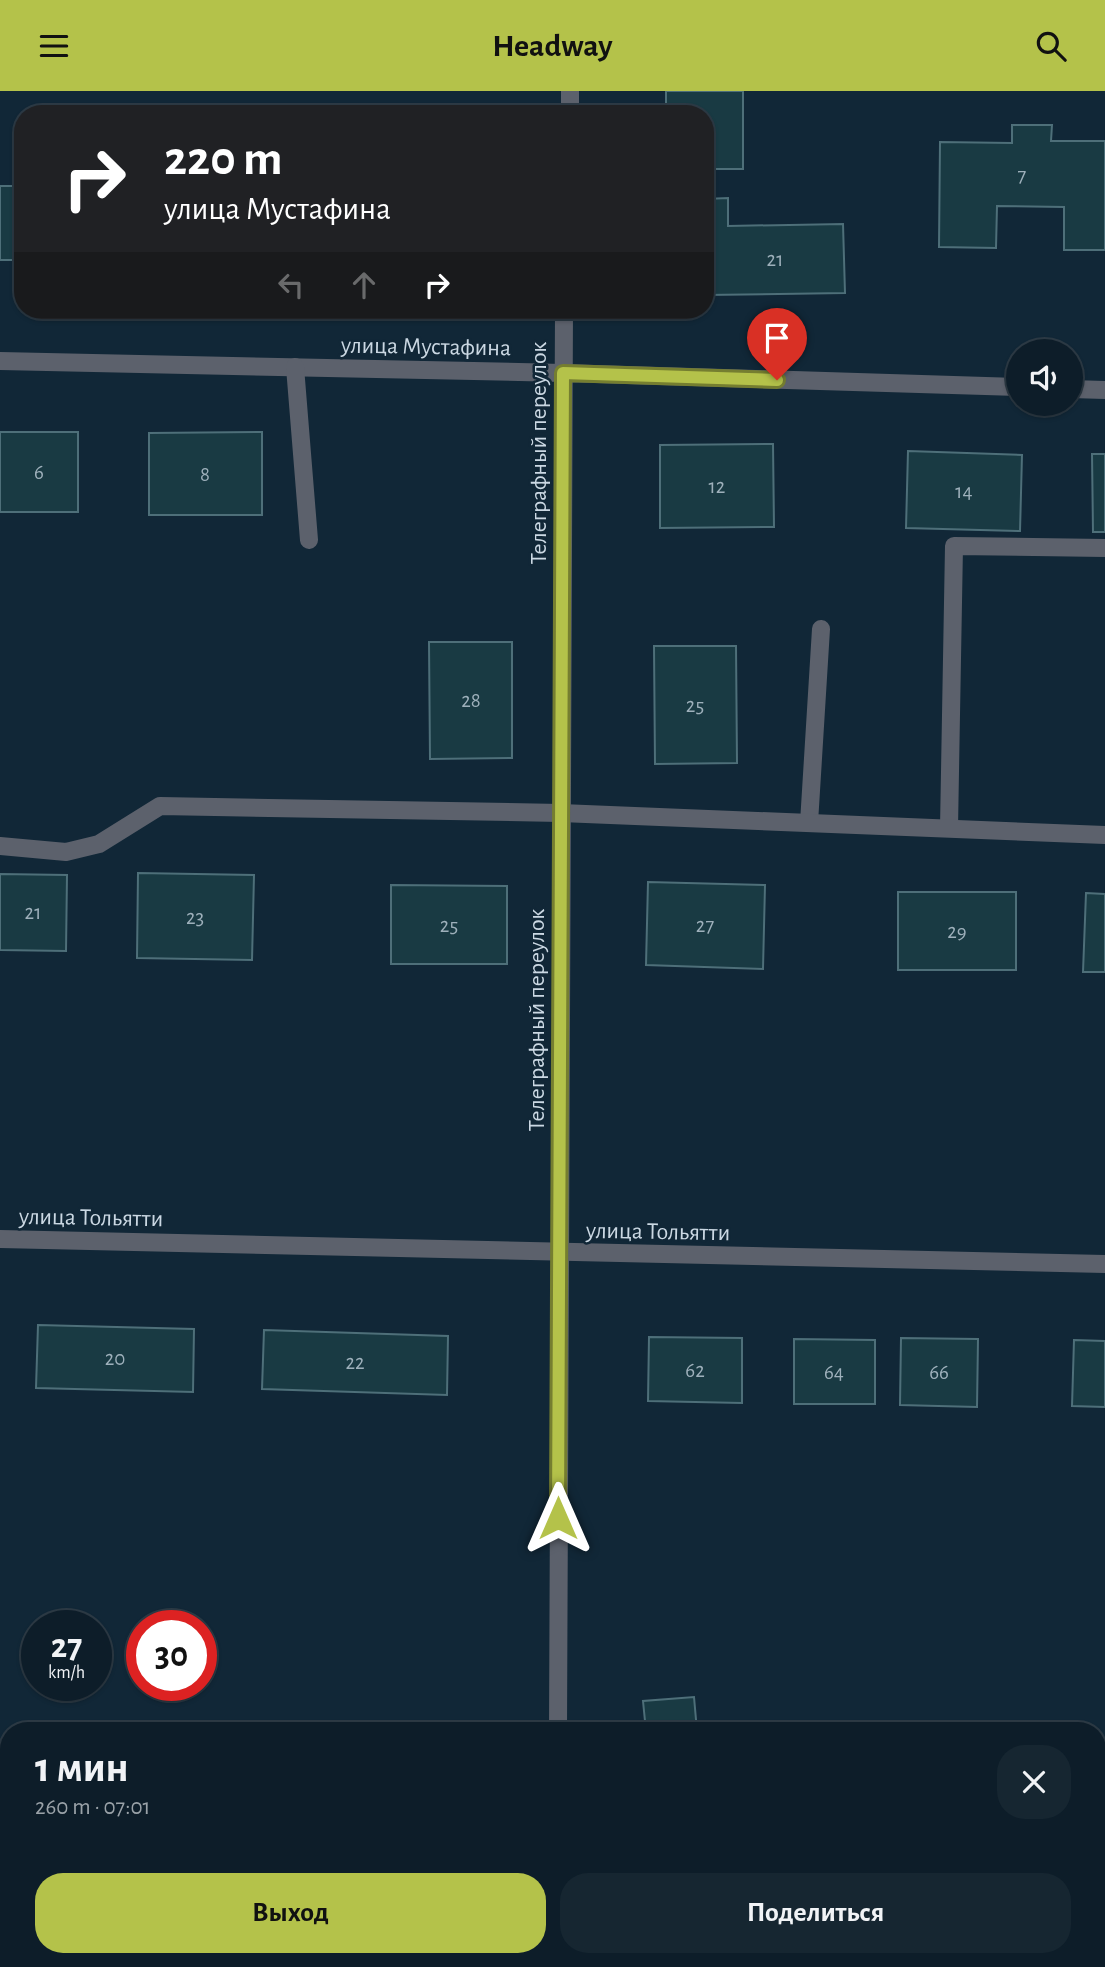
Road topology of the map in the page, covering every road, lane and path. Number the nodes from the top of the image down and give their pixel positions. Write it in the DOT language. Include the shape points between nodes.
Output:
graph roads {
  1 [pos="564,319"];
  2 [pos="0,361"];
  3 [pos="295,367"];
  4 [pos="563,373"];
  5 [pos="1006,387"];
  6 [pos="1083,389"];
  7 [pos="1105,390"];
  8 [pos="309,540"];
  9 [pos="1105,548"];
  10 [pos="821,629"];
  11 [pos="561,813"];
  12 [pos="809,823"];
  13 [pos="948,828"];
  14 [pos="1105,835"];
  15 [pos="0,846"];
  16 [pos="0,1240"];
  17 [pos="559,1253"];
  18 [pos="1105,1263"];
  19 [pos="558,1722"];
  1 -- 4 [label="street, Телеграфный переулок"];
  2 -- 3 [label="street, улица Мустафина"];
  3 -- 4 [label="street, улица Мустафина"];
  3 -- 8 [label="street"];
  4 -- 5 [label="street, улица Мустафина"];
  4 -- 11 [label="street, Телеграфный переулок"];
  6 -- 7 [label="street"];
  9 -- 13 [label="street" via="954,546"];
  10 -- 12 [label="street"];
  11 -- 12 [label="street"];
  11 -- 15 [label="street" via="160,806 88,847 66,852"];
  11 -- 17 [label="street, Телеграфный переулок"];
  12 -- 13 [label="street"];
  13 -- 14 [label="street"];
  16 -- 17 [label="street, улица Тольятти"];
  17 -- 18 [label="street, улица Тольятти"];
  17 -- 19 [label="street, Телеграфный переулок"];
}
